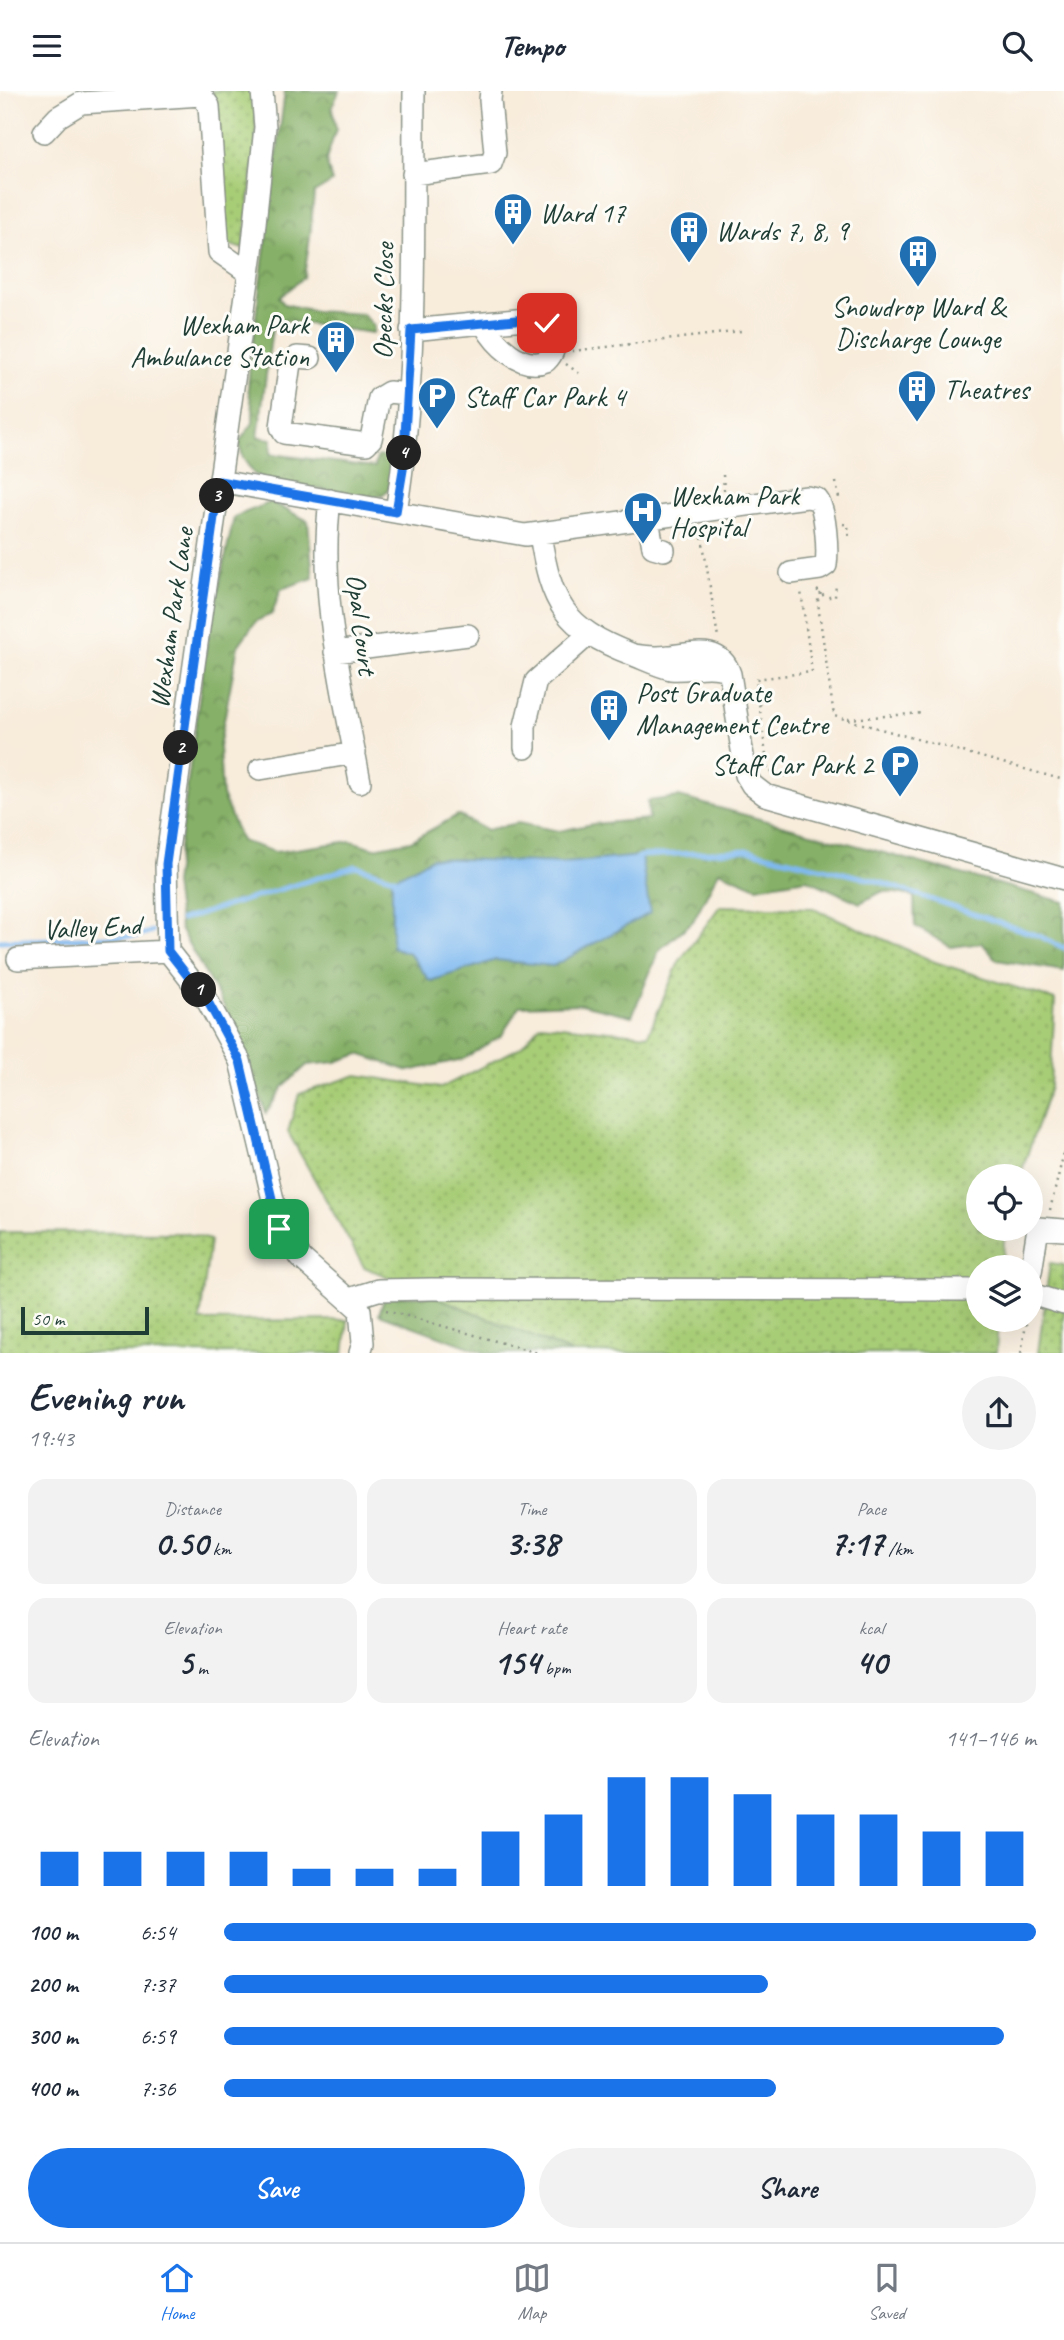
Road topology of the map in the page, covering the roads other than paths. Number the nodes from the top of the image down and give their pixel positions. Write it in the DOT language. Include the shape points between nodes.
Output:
graph roads {
  1 [pos="262,91"];
  2 [pos="272,91"];
  3 [pos="414,91"];
  4 [pos="491,91"];
  5 [pos="265,127"];
  6 [pos="44,132"];
  7 [pos="413,174"];
  8 [pos="249,273"];
  9 [pos="484,324"];
  10 [pos="411,330"];
  11 [pos="310,358"];
  12 [pos="408,394"];
  13 [pos="219,481"];
  14 [pos="330,500"];
  15 [pos="396,512"];
  16 [pos="648,519"];
  17 [pos="540,534"];
  18 [pos="664,551"];
  19 [pos="796,579"];
  20 [pos="589,634"];
  21 [pos="468,635"];
  22 [pos="335,652"];
  23 [pos="525,748"];
  24 [pos="355,753"];
  25 [pos="260,768"];
  26 [pos="360,782"];
  27 [pos="1064,879"];
  28 [pos="168,951"];
  29 [pos="18,959"];
  30 [pos="1064,1230"];
  31 [pos="1034,1255"];
  32 [pos="966,1290"];
  33 [pos="1043,1298"];
  34 [pos="349,1299"];
  35 [pos="1064,1304"];
  36 [pos="360,1353"];
  1 -- 5 [label="street, Wexham Park Lane"];
  2 -- 5 [label="street, Wexham Park Lane"];
  3 -- 7 [label="street, Opecks Close"];
  4 -- 7 [label="street" via="495,153 491,164"];
  5 -- 8 [label="street, Wexham Park Lane"];
  6 -- 8 [label="street" via="81,103 201,95 209,106 219,252"];
  7 -- 10 [label="street, Opecks Close"];
  8 -- 13 [label="street, Wexham Park Lane"];
  9 -- 9 [label="street" via="544,320 554,334 552,354 541,363 522,360 497,344"];
  9 -- 10 [label="street"];
  10 -- 12 [label="street, Opecks Close"];
  11 -- 12 [label="street" via="297,357 289,363 284,433 366,444 381,395"];
  12 -- 15 [label="street, Opecks Close"];
  13 -- 14 [label="street"];
  13 -- 28 [label="street, Wexham Park Lane" via="166,864"];
  14 -- 15 [label="street"];
  14 -- 22 [label="street, Opal Court" via="327,585"];
  15 -- 17 [label="street" via="515,534"];
  16 -- 17 [label="street"];
  16 -- 18 [label="street" via="653,547"];
  16 -- 19 [label="street" via="817,499 822,508 826,565"];
  17 -- 20 [label="street" via="553,593"];
  20 -- 23 [label="street" via="536,681 525,726"];
  20 -- 27 [label="street" via="670,668 721,668 731,679 746,775 765,795"];
  21 -- 22 [label="street"];
  22 -- 24 [label="street, Opal Court"];
  24 -- 25 [label="street"];
  24 -- 26 [label="street, Opal Court"];
  28 -- 29 [label="street, Valley End"];
  28 -- 34 [label="street" via="208,1002 240,1061 279,1229 301,1258"];
  30 -- 31 [label="street" via="1038,1228"];
  32 -- 34 [label="street" via="432,1289 377,1290"];
  33 -- 35 [label="street"];
  34 -- 36 [label="street" via="359,1310"];
}
